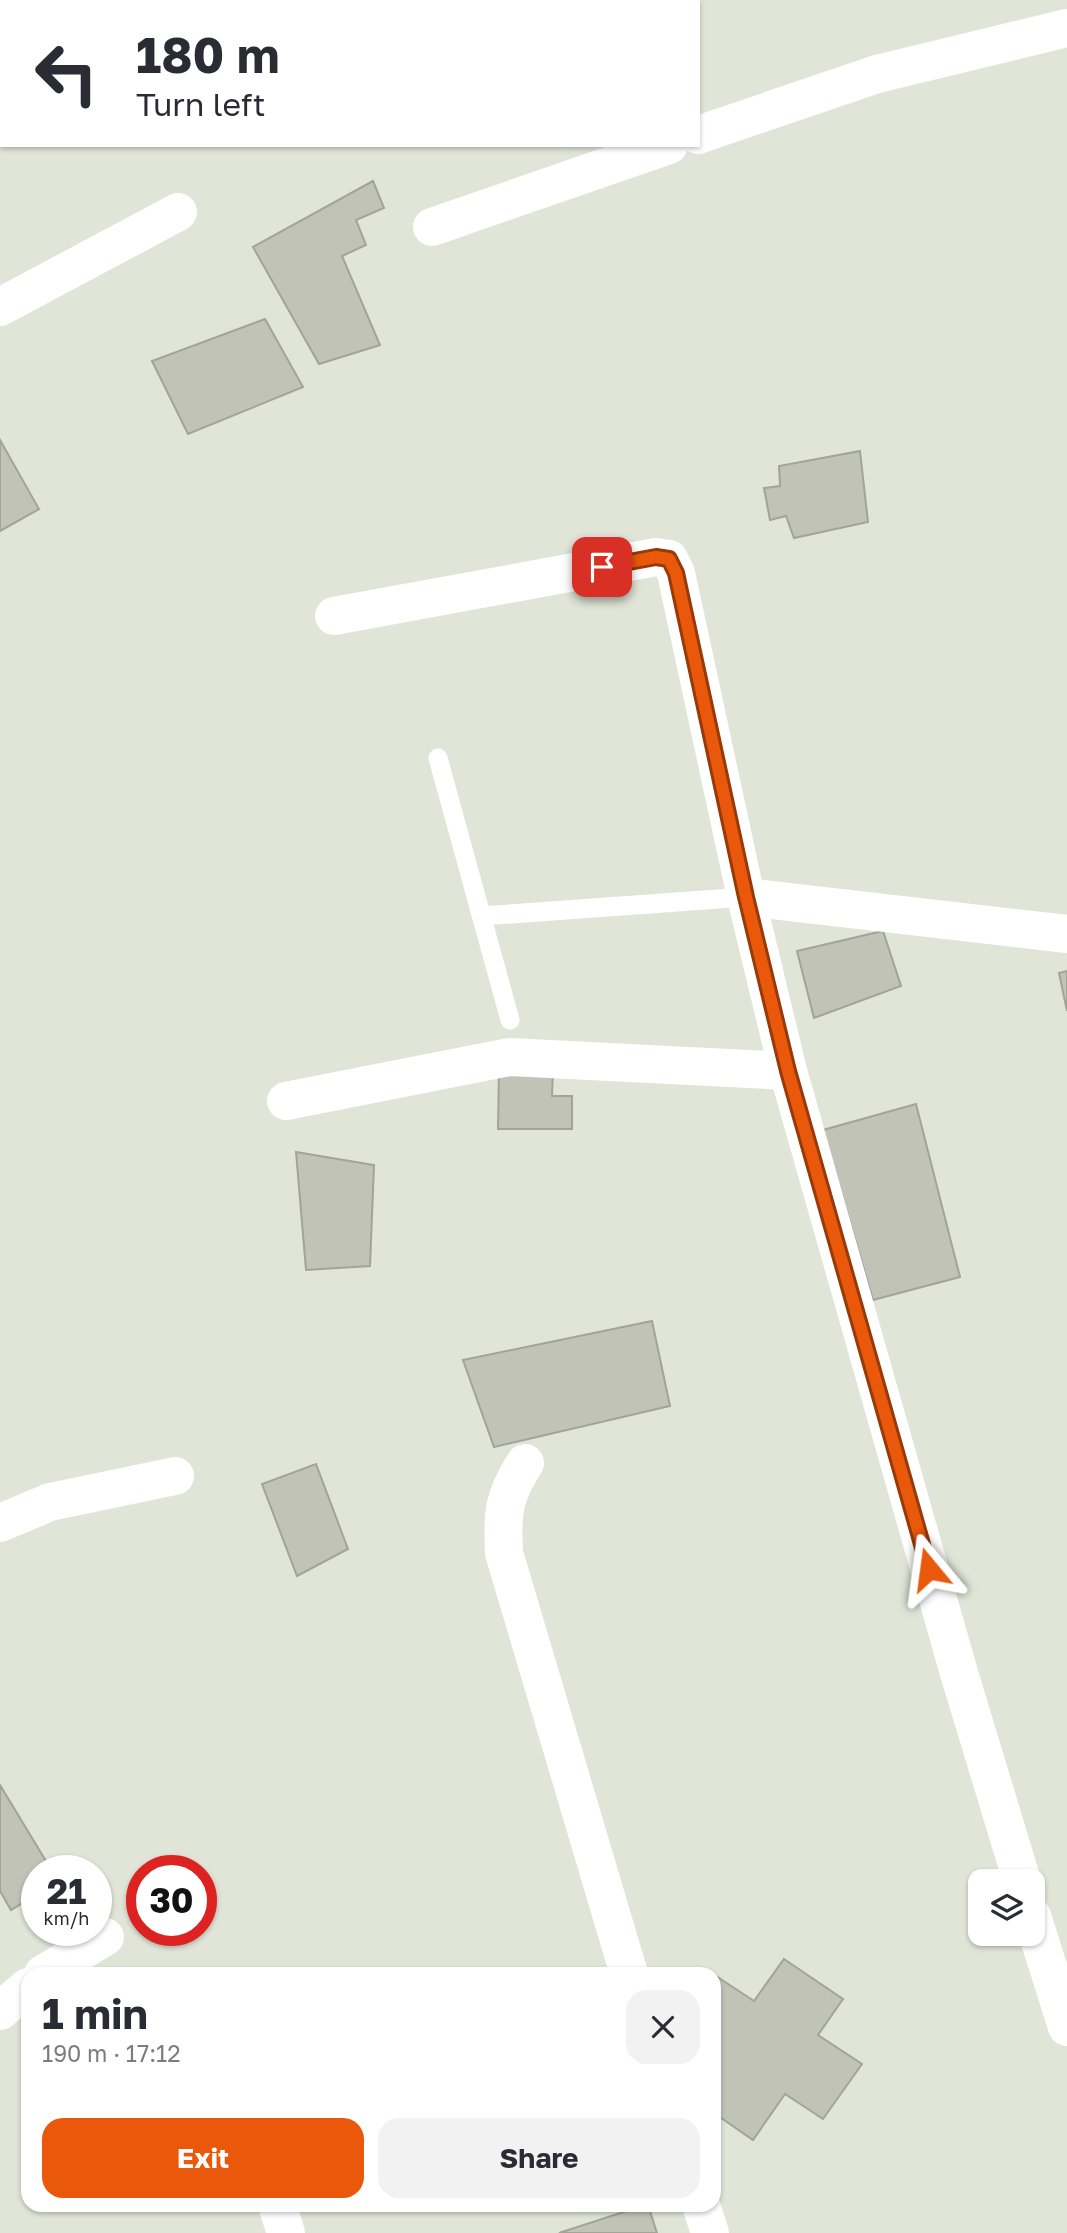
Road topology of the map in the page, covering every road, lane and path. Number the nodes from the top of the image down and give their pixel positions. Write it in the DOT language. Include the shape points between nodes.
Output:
graph roads {
  1 [pos="1067,28"];
  2 [pos="700,134"];
  3 [pos="663,147"];
  4 [pos="178,212"];
  5 [pos="432,227"];
  6 [pos="0,307"];
  7 [pos="334,616"];
  8 [pos="438,758"];
  9 [pos="746,897"];
  10 [pos="482,916"];
  11 [pos="1067,934"];
  12 [pos="510,1020"];
  13 [pos="788,1071"];
  14 [pos="286,1101"];
  15 [pos="525,1463"];
  16 [pos="175,1476"];
  17 [pos="0,1523"];
  18 [pos="1018,1869"];
  19 [pos="90,1946"];
  20 [pos="1041,1946"];
  21 [pos="55,1967"];
  22 [pos="627,1967"];
  23 [pos="21,1993"];
  24 [pos="0,2011"];
  25 [pos="1067,2027"];
  26 [pos="279,2212"];
  27 [pos="703,2212"];
  28 [pos="286,2233"];
  29 [pos="710,2233"];
  1 -- 2 [label="street" via="877,74"];
  3 -- 5 [label="street"];
  4 -- 6 [label="street"];
  7 -- 9 [label="street" via="656,557 669,559 676,573"];
  8 -- 10 [label="lane"];
  9 -- 10 [label="lane"];
  9 -- 11 [label="street"];
  9 -- 13 [label="street"];
  10 -- 12 [label="lane"];
  13 -- 14 [label="street" via="510,1057"];
  13 -- 18 [label="street"];
  15 -- 22 [label="street" via="510,1486 502,1513 504,1553"];
  16 -- 17 [label="street" via="50,1502"];
  19 -- 21 [label="street"];
  20 -- 25 [label="street"];
  23 -- 24 [label="street"];
  26 -- 28 [label="street"];
  27 -- 29 [label="street"];
}
